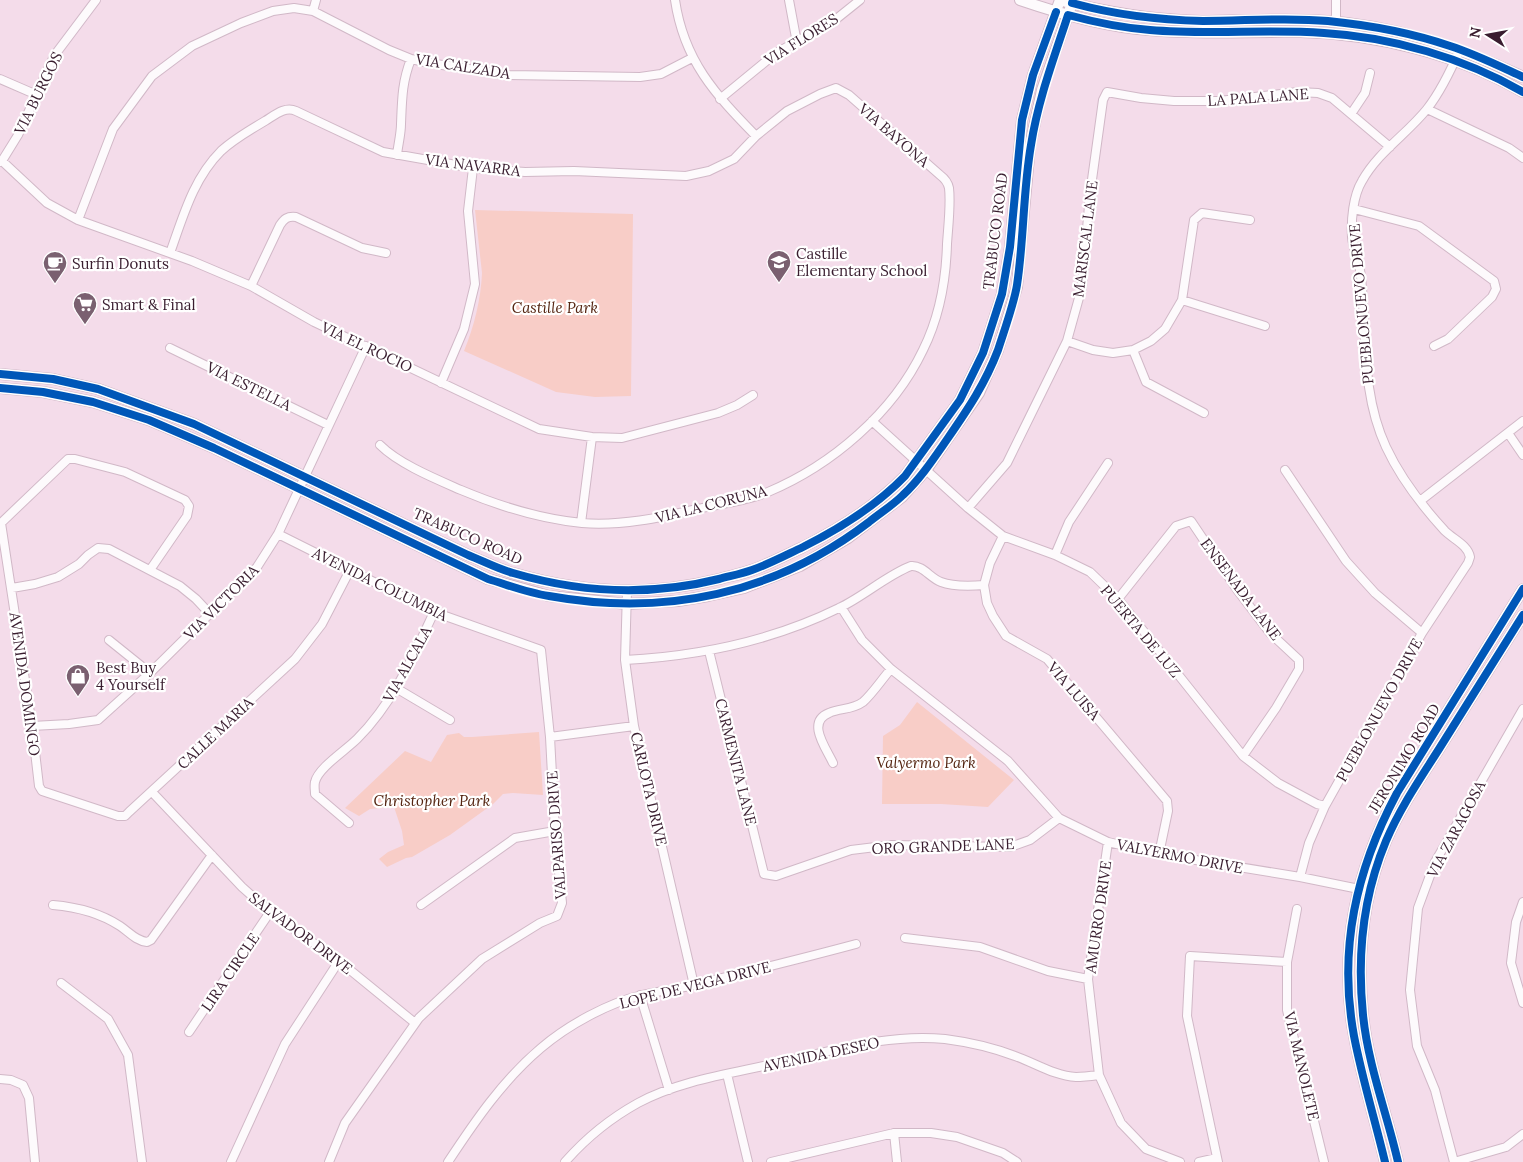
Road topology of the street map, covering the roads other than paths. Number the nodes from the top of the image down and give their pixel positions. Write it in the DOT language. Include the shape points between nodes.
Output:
graph roads {
  1 [pos="96,0"];
  2 [pos="316,0"];
  3 [pos="675,0"];
  4 [pos="789,0"];
  5 [pos="860,0"];
  6 [pos="1020,0"];
  7 [pos="1060,0"];
  8 [pos="1336,0"];
  9 [pos="1073,2"];
  10 [pos="313,11"];
  11 [pos="1056,12"];
  12 [pos="1068,15"];
  13 [pos="1336,22"];
  14 [pos="1335,34"];
  15 [pos="797,43"];
  16 [pos="1460,49"];
  17 [pos="692,58"];
  18 [pos="411,59"];
  19 [pos="1455,61"];
  20 [pos="1370,73"];
  21 [pos="1523,77"];
  22 [pos="0,79"];
  23 [pos="836,88"];
  24 [pos="1107,92"];
  25 [pos="1523,92"];
  26 [pos="37,95"];
  27 [pos="720,99"];
  28 [pos="1427,109"];
  29 [pos="1351,114"];
  30 [pos="756,136"];
  31 [pos="1018,145"];
  32 [pos="1030,146"];
  33 [pos="1390,147"];
  34 [pos="397,155"];
  35 [pos="1523,158"];
  36 [pos="1,162"];
  37 [pos="473,168"];
  38 [pos="949,186"];
  39 [pos="1354,209"];
  40 [pos="78,220"];
  41 [pos="1250,220"];
  42 [pos="170,253"];
  43 [pos="386,253"];
  44 [pos="251,286"];
  45 [pos="1182,300"];
  46 [pos="1265,326"];
  47 [pos="1067,341"];
  48 [pos="366,346"];
  49 [pos="1434,346"];
  50 [pos="170,348"];
  51 [pos="1133,350"];
  52 [pos="0,374"];
  53 [pos="441,383"];
  54 [pos="0,388"];
  55 [pos="753,394"];
  56 [pos="1204,412"];
  57 [pos="872,421"];
  58 [pos="1523,421"];
  59 [pos="328,425"];
  60 [pos="1508,433"];
  61 [pos="592,437"];
  62 [pos="380,445"];
  63 [pos="1523,455"];
  64 [pos="917,461"];
  65 [pos="1108,463"];
  66 [pos="926,470"];
  67 [pos="1285,470"];
  68 [pos="304,475"];
  69 [pos="298,488"];
  70 [pos="1420,501"];
  71 [pos="968,508"];
  72 [pos="581,523"];
  73 [pos="278,534"];
  74 [pos="1003,536"];
  75 [pos="1055,555"];
  76 [pos="150,570"];
  77 [pos="350,570"];
  78 [pos="984,585"];
  79 [pos="12,588"];
  80 [pos="1523,589"];
  81 [pos="627,590"];
  82 [pos="1118,599"];
  83 [pos="627,604"];
  84 [pos="841,607"];
  85 [pos="434,612"];
  86 [pos="210,614"];
  87 [pos="1507,615"];
  88 [pos="1522,620"];
  89 [pos="1422,633"];
  90 [pos="109,640"];
  91 [pos="541,650"];
  92 [pos="709,651"];
  93 [pos="625,660"];
  94 [pos="891,669"];
  95 [pos="150,672"];
  96 [pos="396,688"];
  97 [pos="1523,709"];
  98 [pos="450,720"];
  99 [pos="32,726"];
  100 [pos="634,726"];
  101 [pos="550,737"];
  102 [pos="1243,756"];
  103 [pos="833,763"];
  104 [pos="39,786"];
  105 [pos="152,792"];
  106 [pos="1325,806"];
  107 [pos="1059,818"];
  108 [pos="349,824"];
  109 [pos="555,831"];
  110 [pos="1108,842"];
  111 [pos="1159,854"];
  112 [pos="212,855"];
  113 [pos="764,874"];
  114 [pos="1300,877"];
  115 [pos="1358,889"];
  116 [pos="1370,891"];
  117 [pos="1523,902"];
  118 [pos="53,905"];
  119 [pos="421,905"];
  120 [pos="1297,909"];
  121 [pos="270,912"];
  122 [pos="905,938"];
  123 [pos="856,944"];
  124 [pos="339,961"];
  125 [pos="1287,962"];
  126 [pos="1088,979"];
  127 [pos="61,982"];
  128 [pos="694,985"];
  129 [pos="640,995"];
  130 [pos="1523,1003"];
  131 [pos="416,1023"];
  132 [pos="189,1032"];
  133 [pos="727,1074"];
  134 [pos="1099,1076"];
  135 [pos="0,1079"];
  136 [pos="669,1090"];
  137 [pos="894,1132"];
  138 [pos="1523,1134"];
  139 [pos="1217,1160"];
  140 [pos="35,1162"];
  141 [pos="142,1162"];
  142 [pos="231,1162"];
  143 [pos="329,1162"];
  144 [pos="448,1162"];
  145 [pos="565,1162"];
  146 [pos="748,1162"];
  147 [pos="772,1162"];
  148 [pos="897,1162"];
  149 [pos="1017,1162"];
  150 [pos="1180,1162"];
  151 [pos="1199,1162"];
  152 [pos="1324,1162"];
  153 [pos="1385,1162"];
  154 [pos="1398,1162"];
  155 [pos="1454,1162"];
  1 -- 26 [label="street, VIA BURGOS" via="54,56"];
  2 -- 10 [label="street"];
  3 -- 17 [label="street" via="678,20"];
  4 -- 15 [label="street"];
  5 -- 15 [label="street, VIA FLORES"];
  6 -- 11 [label="main road"];
  7 -- 9 [label="main road"];
  7 -- 11 [label="main road, TRABUCO ROAD"];
  8 -- 13 [label="street"];
  9 -- 12 [label="main road, TRABUCO ROAD"];
  9 -- 13 [label="main road" via="1114,13 1165,19"];
  10 -- 18 [label="street, VIA CALZADA"];
  10 -- 40 [label="street, VIA CALZADA" via="294,8 274,11 241,23 192,46 152,76 112,129"];
  11 -- 12 [label="main road"];
  11 -- 31 [label="main road, TRABUCO ROAD" via="1028,91"];
  12 -- 14 [label="main road" via="1148,30"];
  12 -- 32 [label="main road, TRABUCO ROAD" via="1042,90"];
  13 -- 14 [label="main road"];
  13 -- 16 [label="main road" via="1369,26"];
  14 -- 19 [label="main road" via="1368,38"];
  15 -- 27 [label="street, VIA FLORES" via="776,53"];
  16 -- 19 [label="street, PUEBLONUEVO DRIVE"];
  16 -- 21 [label="main road"];
  17 -- 18 [label="street, VIA CALZADA" via="660,74 613,78 509,75"];
  17 -- 27 [label="street"];
  18 -- 34 [label="street" via="401,96"];
  19 -- 25 [label="main road" via="1481,70"];
  19 -- 28 [label="street, PUEBLONUEVO DRIVE"];
  20 -- 29 [label="street" via="1365,93"];
  22 -- 26 [label="street"];
  23 -- 30 [label="street, VIA NAVARRA" via="787,111"];
  23 -- 38 [label="street, VIA BAYONA" via="856,101"];
  24 -- 29 [label="street, LA PALA LANE" via="1174,101 1318,93 1332,98"];
  24 -- 47 [label="street, MARISCAL LANE" via="1103,100 1090,194 1082,287"];
  26 -- 36 [label="street, VIA BURGOS"];
  27 -- 30 [label="street"];
  28 -- 33 [label="street, PUEBLONUEVO DRIVE"];
  28 -- 35 [label="street" via="1509,148"];
  29 -- 33 [label="street, LA PALA LANE"];
  30 -- 37 [label="street, VIA NAVARRA" via="734,159 709,171 686,176"];
  31 -- 32 [label="main road"];
  31 -- 64 [label="main road, TRABUCO ROAD" via="1010,247 1002,294 986,345 960,400"];
  32 -- 66 [label="main road, TRABUCO ROAD" via="1017,287 998,350 979,393"];
  33 -- 39 [label="street, PUEBLONUEVO DRIVE" via="1373,163 1360,183"];
  34 -- 37 [label="street, VIA NAVARRA"];
  34 -- 42 [label="street, VIA NAVARRA" via="383,152 294,109 285,110 241,135 210,164 191,195"];
  36 -- 40 [label="street, VIA EL ROCIO" via="47,203"];
  37 -- 53 [label="street" via="468,211 475,284 464,329"];
  38 -- 57 [label="street, VIA LA CORUNA" via="947,252 938,310 923,350 905,382"];
  39 -- 49 [label="street" via="1419,226 1494,281 1496,289 1492,297 1448,339"];
  39 -- 70 [label="street, PUEBLONUEVO DRIVE" via="1352,237 1361,274 1366,370 1371,399 1378,429 1394,463"];
  40 -- 42 [label="street, VIA EL ROCIO"];
  41 -- 45 [label="street" via="1202,213 1194,220"];
  42 -- 44 [label="street, VIA EL ROCIO"];
  43 -- 44 [label="street" via="362,248 289,216 280,225"];
  44 -- 48 [label="street, VIA EL ROCIO" via="314,322"];
  45 -- 46 [label="street"];
  45 -- 51 [label="street" via="1165,329"];
  47 -- 51 [label="street" via="1112,353"];
  47 -- 71 [label="street, MARISCAL LANE" via="1007,464"];
  48 -- 53 [label="street, VIA EL ROCIO"];
  48 -- 59 [label="street, VIA VICTORIA"];
  50 -- 59 [label="street, VIA ESTELLA"];
  51 -- 56 [label="street" via="1146,382"];
  52 -- 68 [label="main road, TRABUCO ROAD" via="53,379 98,389 194,424"];
  53 -- 61 [label="street, VIA EL ROCIO" via="539,429"];
  54 -- 69 [label="main road, TRABUCO ROAD" via="44,392 118,410 172,429"];
  55 -- 61 [label="street, VIA EL ROCIO" via="718,413 634,436"];
  57 -- 64 [label="street, PUERTA DE LUZ"];
  57 -- 72 [label="street, VIA LA CORUNA" via="833,456 798,479 766,493 662,518 624,523"];
  58 -- 60 [label="street"];
  59 -- 68 [label="street, VIA VICTORIA"];
  60 -- 63 [label="street"];
  60 -- 70 [label="street"];
  61 -- 72 [label="street"];
  62 -- 72 [label="street, VIA LA CORUNA" via="390,455 493,504"];
  64 -- 66 [label="street, PUERTA DE LUZ"];
  64 -- 81 [label="main road, TRABUCO ROAD" via="895,486 861,514 836,531 781,558 750,571 699,584 671,589"];
  65 -- 75 [label="street" via="1069,522"];
  66 -- 71 [label="street, PUERTA DE LUZ"];
  66 -- 83 [label="main road, TRABUCO ROAD" via="902,497 859,530 800,566 744,588 708,596"];
  67 -- 89 [label="street" via="1346,561 1375,593"];
  68 -- 69 [label="street, VIA VICTORIA"];
  68 -- 81 [label="main road, TRABUCO ROAD" via="512,573 560,585"];
  69 -- 73 [label="street, VIA VICTORIA"];
  69 -- 83 [label="main road, TRABUCO ROAD" via="488,579 549,596"];
  70 -- 89 [label="street, PUEBLONUEVO DRIVE" via="1470,557"];
  71 -- 74 [label="street, PUERTA DE LUZ"];
  73 -- 77 [label="street, AVENIDA COLUMBIA"];
  73 -- 86 [label="street, VIA VICTORIA" via="257,568"];
  74 -- 75 [label="street, PUERTA DE LUZ"];
  74 -- 78 [label="street"];
  75 -- 82 [label="street, PUERTA DE LUZ" via="1090,572"];
  76 -- 79 [label="street" via="110,549 98,548 58,576"];
  76 -- 79 [label="street, AVENIDA DOMINGO" via="187,516 189,506 185,500 125,472 75,459 66,460 1,524"];
  76 -- 86 [label="street" via="180,586"];
  77 -- 85 [label="street, AVENIDA COLUMBIA"];
  77 -- 105 [label="street, CALLE MARIA" via="322,624 295,659"];
  78 -- 84 [label="street" via="948,584 919,566 911,566"];
  78 -- 111 [label="street, VIA LUISA" via="987,603 1006,636 1047,659 1167,801"];
  79 -- 99 [label="street, AVENIDA DOMINGO"];
  80 -- 87 [label="main road, JERONIMO ROAD"];
  81 -- 83 [label="street, CARLOTA DRIVE"];
  82 -- 102 [label="street, PUERTA DE LUZ"];
  82 -- 102 [label="street, ENSENADA LANE" via="1176,526 1191,521 1270,633 1299,660 1300,669"];
  83 -- 93 [label="street, CARLOTA DRIVE"];
  84 -- 92 [label="street" via="759,639"];
  84 -- 94 [label="street, VALYERMO DRIVE" via="862,640"];
  85 -- 91 [label="street, AVENIDA COLUMBIA"];
  85 -- 96 [label="street, VIA ALCALA"];
  86 -- 95 [label="street, VIA VICTORIA"];
  87 -- 88 [label="street"];
  87 -- 115 [label="main road, JERONIMO ROAD" via="1397,793 1380,826"];
  88 -- 116 [label="main road, JERONIMO ROAD" via="1404,804 1386,841"];
  89 -- 106 [label="street, PUEBLONUEVO DRIVE"];
  90 -- 95 [label="street"];
  91 -- 101 [label="street, VALPARISO DRIVE"];
  92 -- 93 [label="street"];
  92 -- 113 [label="street, CARMENITA LANE"];
  93 -- 100 [label="street, CARLOTA DRIVE"];
  94 -- 103 [label="street" via="862,702 845,710 830,712 820,719 817,727"];
  94 -- 107 [label="street, VALYERMO DRIVE" via="1008,761"];
  95 -- 99 [label="street, VIA VICTORIA" via="98,720"];
  96 -- 98 [label="street"];
  96 -- 108 [label="street, VIA ALCALA" via="377,716 318,774 314,783 315,794"];
  97 -- 155 [label="street, VIA ZARAGOSA" via="1435,862 1418,908 1410,990 1417,1046 1435,1090"];
  99 -- 104 [label="street, AVENIDA DOMINGO"];
  100 -- 101 [label="street"];
  100 -- 128 [label="street, CARLOTA DRIVE"];
  101 -- 109 [label="street, VALPARISO DRIVE"];
  102 -- 106 [label="street, PUERTA DE LUZ" via="1278,782"];
  104 -- 105 [label="street, CALLE MARIA" via="42,790 118,816 125,816"];
  105 -- 112 [label="street, SALVADOR DRIVE"];
  106 -- 114 [label="street, PUEBLONUEVO DRIVE" via="1309,843"];
  107 -- 110 [label="street, VALYERMO DRIVE"];
  107 -- 113 [label="street, ORO GRANDE LANE" via="1030,840 1010,847 892,845 850,850 776,876"];
  109 -- 119 [label="street" via="515,838"];
  109 -- 131 [label="street, VALPARISO DRIVE" via="562,903 557,916 482,959"];
  110 -- 111 [label="street, VALYERMO DRIVE"];
  110 -- 126 [label="street, AMURRO DRIVE"];
  111 -- 114 [label="street, VALYERMO DRIVE"];
  112 -- 118 [label="street" via="147,942 136,939 104,917 71,906"];
  112 -- 121 [label="street, SALVADOR DRIVE" via="242,888"];
  114 -- 115 [label="street, VALYERMO DRIVE"];
  115 -- 116 [label="street, VALYERMO DRIVE"];
  115 -- 153 [label="main road, JERONIMO ROAD" via="1349,946 1350,1003 1354,1036"];
  116 -- 154 [label="main road, JERONIMO ROAD" via="1362,940 1363,1018"];
  117 -- 130 [label="street" via="1516,922 1511,963"];
  120 -- 125 [label="street, VIA MANOLETE"];
  121 -- 124 [label="street, SALVADOR DRIVE"];
  121 -- 132 [label="street, LIRA CIRCLE"];
  122 -- 126 [label="street" via="980,947 1048,970"];
  123 -- 128 [label="street, LOPE DE VEGA DRIVE"];
  124 -- 131 [label="street, SALVADOR DRIVE"];
  124 -- 142 [label="street" via="285,1044"];
  125 -- 139 [label="street" via="1190,956 1187,1016"];
  125 -- 152 [label="street, VIA MANOLETE" via="1287,1010"];
  126 -- 134 [label="street, AMURRO DRIVE"];
  127 -- 141 [label="street" via="108,1019 128,1056"];
  128 -- 129 [label="street, LOPE DE VEGA DRIVE"];
  129 -- 136 [label="street"];
  129 -- 144 [label="street, LOPE DE VEGA DRIVE" via="584,1018 542,1047 495,1095"];
  131 -- 143 [label="street, VALPARISO DRIVE" via="345,1123"];
  133 -- 134 [label="street, AVENIDA DESEO" via="858,1045 911,1037 946,1039 978,1046 1075,1077"];
  133 -- 136 [label="street, AVENIDA DESEO"];
  133 -- 146 [label="street"];
  134 -- 150 [label="street, AMURRO DRIVE" via="1121,1124 1146,1149"];
  135 -- 140 [label="street" via="23,1085 29,1098"];
  136 -- 145 [label="street, AVENIDA DESEO" via="612,1119"];
  137 -- 147 [label="street"];
  137 -- 148 [label="street"];
  137 -- 149 [label="street" via="957,1137 1003,1152"];
  138 -- 155 [label="street" via="1506,1147"];
  139 -- 151 [label="street"];
}
